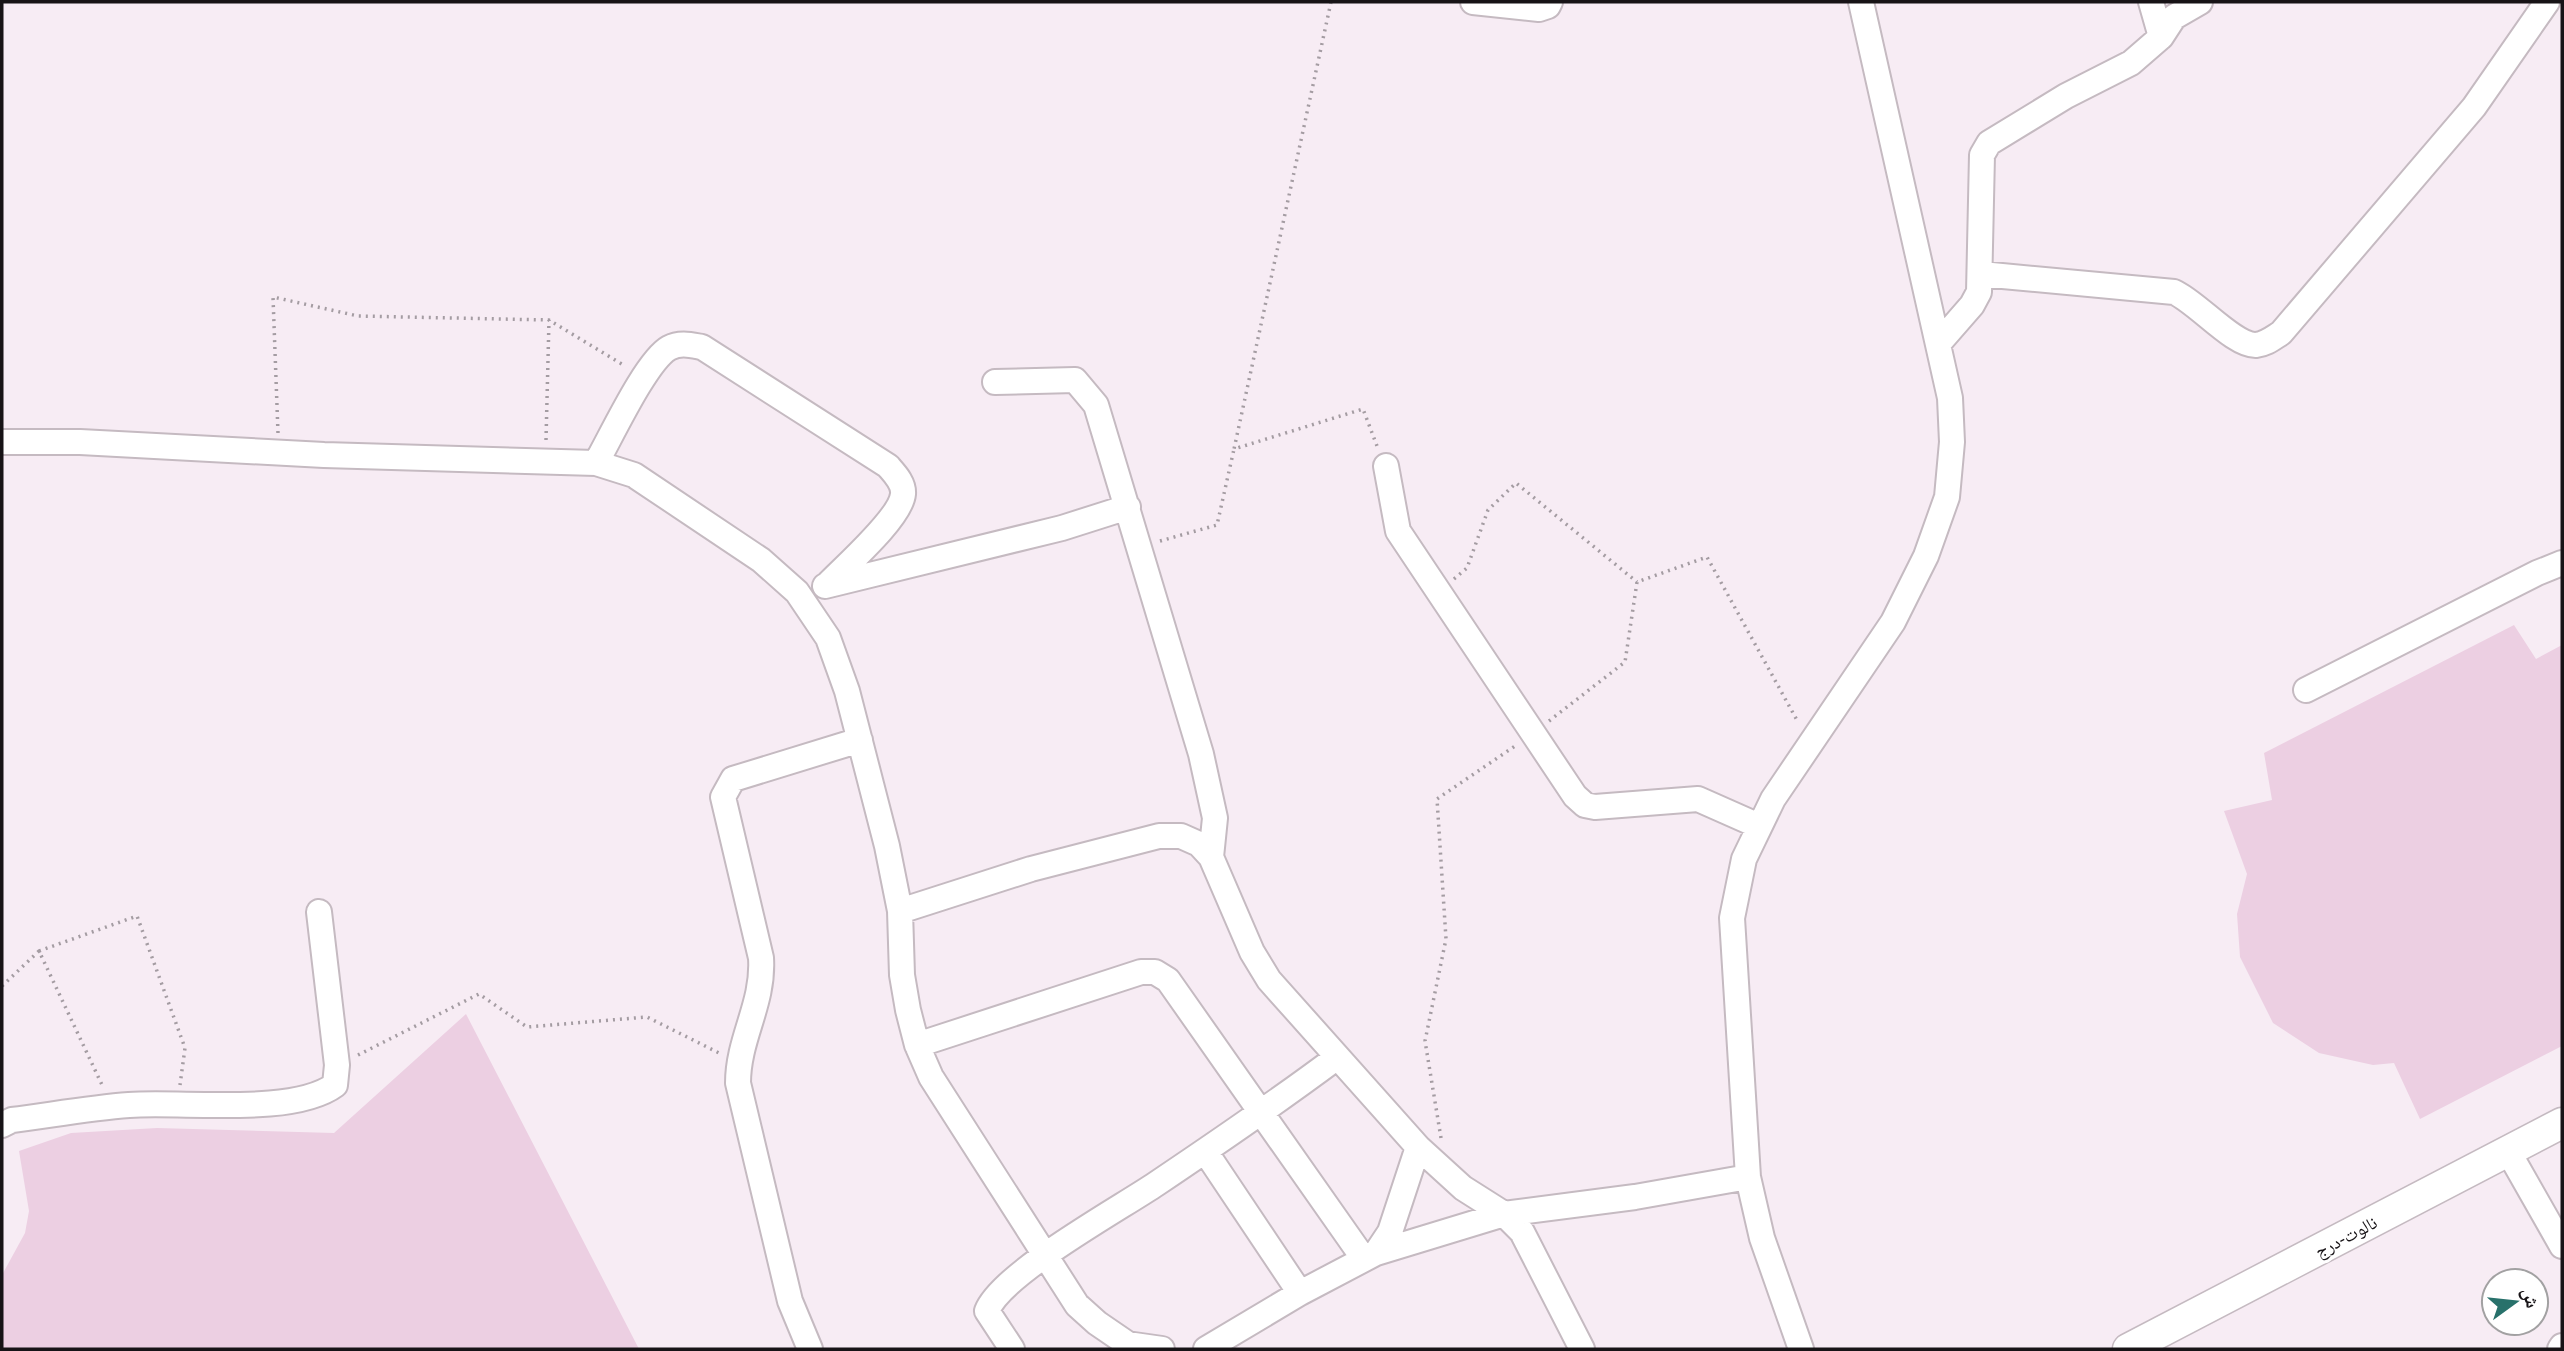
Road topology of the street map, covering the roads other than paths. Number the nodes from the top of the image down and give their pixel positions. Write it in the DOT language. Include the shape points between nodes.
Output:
graph roads {
  1 [pos="1474,2"];
  2 [pos="1550,2"];
  3 [pos="1861,2"];
  4 [pos="2151,2"];
  5 [pos="2200,2"];
  6 [pos="2547,2"];
  7 [pos="2161,37"];
  8 [pos="1981,274"];
  9 [pos="1938,344"];
  10 [pos="995,382"];
  11 [pos="2,442"];
  12 [pos="596,463"];
  13 [pos="1385,466"];
  14 [pos="1128,507"];
  15 [pos="2562,563"];
  16 [pos="827,585"];
  17 [pos="797,592"];
  18 [pos="2306,691"];
  19 [pos="860,740"];
  20 [pos="1759,825"];
  21 [pos="1211,857"];
  22 [pos="900,911"];
  23 [pos="319,912"];
  24 [pos="917,1045"];
  25 [pos="1336,1058"];
  26 [pos="1263,1112"];
  27 [pos="2562,1122"];
  28 [pos="2,1125"];
  29 [pos="1418,1147"];
  30 [pos="2508,1150"];
  31 [pos="1205,1151"];
  32 [pos="1748,1177"];
  33 [pos="1504,1214"];
  34 [pos="2562,1246"];
  35 [pos="1370,1256"];
  36 [pos="1044,1257"];
  37 [pos="1300,1293"];
  38 [pos="1125,1345"];
  39 [pos="1205,1348"];
  40 [pos="810,1349"];
  41 [pos="1012,1349"];
  42 [pos="1162,1349"];
  43 [pos="1582,1349"];
  44 [pos="1801,1349"];
  45 [pos="2128,1349"];
  1 -- 2 [label="street" via="1539,9"];
  3 -- 9 [label="street"];
  4 -- 7 [label="street"];
  5 -- 7 [label="street" via="2174,17"];
  6 -- 8 [label="street" via="2474,107 2281,333 2268,342 2254,345 2236,337 2174,292"];
  7 -- 8 [label="street" via="2131,64 2066,96 1989,143 1982,155"];
  8 -- 9 [label="street" via="1972,305"];
  9 -- 20 [label="street" via="1950,398 1952,442 1947,496 1926,556 1893,622"];
  10 -- 14 [label="street" via="1065,378 1084,387 1103,424"];
  11 -- 12 [label="street"];
  12 -- 16 [label="street" via="654,361 670,347 702,347 888,466 899,479 903,494 897,511"];
  12 -- 17 [label="street" via="634,475 657,489 761,560"];
  13 -- 20 [label="street" via="1395,525 1575,796 1595,807 1698,799"];
  14 -- 16 [label="street"];
  14 -- 21 [label="street" via="1213,800"];
  15 -- 18 [label="street"];
  16 -- 17 [label="street"];
  17 -- 19 [label="street" via="828,638"];
  19 -- 22 [label="street"];
  19 -- 40 [label="street" via="733,779 723,797 763,983 738,1063 738,1083 790,1301"];
  20 -- 32 [label="street" via="1744,859 1732,918"];
  21 -- 22 [label="street" via="1199,844 1181,836 1158,836 1031,869"];
  21 -- 25 [label="street" via="1269,980"];
  22 -- 24 [label="street" via="902,975"];
  23 -- 28 [label="street" via="337,1065 335,1085 320,1096 113,1107"];
  24 -- 26 [label="street" via="1142,972 1155,972 1168,980"];
  24 -- 36 [label="street" via="931,1077"];
  25 -- 26 [label="street"];
  25 -- 29 [label="street"];
  26 -- 31 [label="street"];
  26 -- 35 [label="street"];
  27 -- 30 [label="main road, نالوت-درج"];
  29 -- 33 [label="street" via="1463,1188"];
  29 -- 35 [label="street" via="1390,1232"];
  30 -- 34 [label="street"];
  30 -- 45 [label="main road, نالوت-درج"];
  31 -- 36 [label="street"];
  31 -- 37 [label="street"];
  32 -- 33 [label="street"];
  32 -- 44 [label="street" via="1762,1238"];
  33 -- 35 [label="street"];
  33 -- 43 [label="street" via="1522,1232"];
  35 -- 37 [label="street"];
  36 -- 38 [label="street" via="1077,1305"];
  36 -- 41 [label="street" via="992,1298 987,1311"];
  37 -- 39 [label="street"];
  38 -- 42 [label="street"];
}
